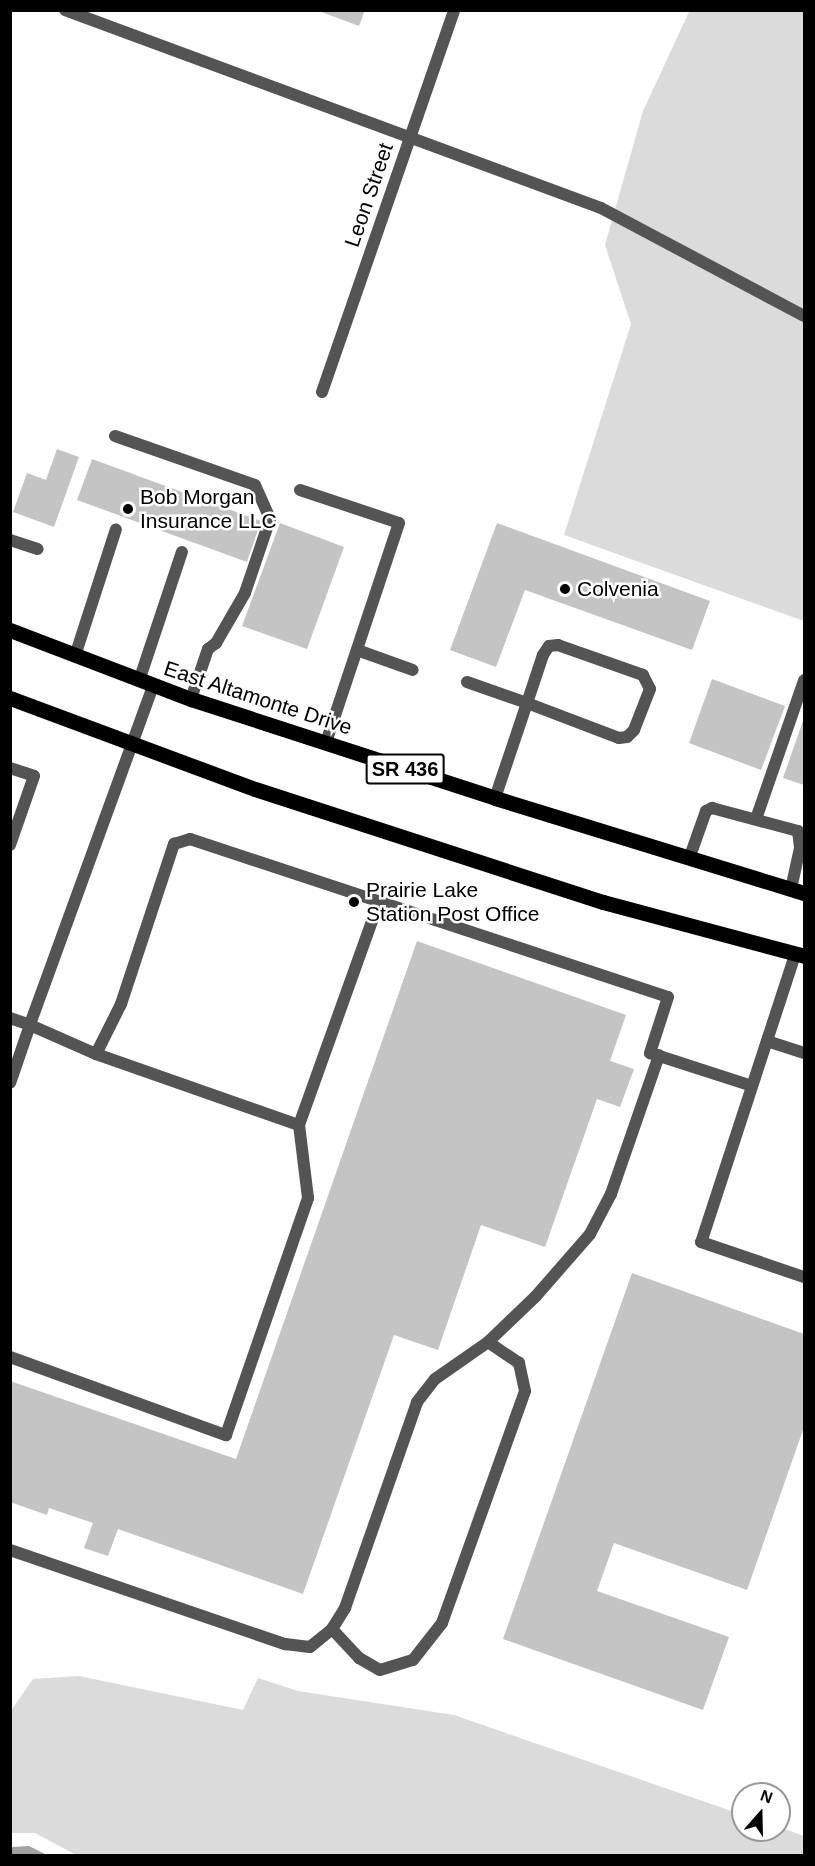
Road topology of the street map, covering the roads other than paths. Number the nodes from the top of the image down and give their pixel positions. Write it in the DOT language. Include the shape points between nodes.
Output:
graph roads {
  1 [pos="65,10"];
  2 [pos="454,10"];
  3 [pos="410,137"];
  4 [pos="804,316"];
  5 [pos="322,392"];
  6 [pos="115,436"];
  7 [pos="300,490"];
  8 [pos="116,529"];
  9 [pos="10,540"];
  10 [pos="38,549"];
  11 [pos="182,552"];
  12 [pos="10,630"];
  13 [pos="357,650"];
  14 [pos="75,656"];
  15 [pos="413,670"];
  16 [pos="804,680"];
  17 [pos="467,682"];
  18 [pos="146,683"];
  19 [pos="10,698"];
  20 [pos="191,699"];
  21 [pos="527,703"];
  22 [pos="326,743"];
  23 [pos="132,744"];
  24 [pos="10,768"];
  25 [pos="495,798"];
  26 [pos="756,819"];
  27 [pos="10,845"];
  28 [pos="689,859"];
  29 [pos="797,891"];
  30 [pos="379,901"];
  31 [pos="800,955"];
  32 [pos="10,1018"];
  33 [pos="30,1025"];
  34 [pos="767,1041"];
  35 [pos="804,1053"];
  36 [pos="96,1054"];
  37 [pos="659,1055"];
  38 [pos="10,1083"];
  39 [pos="752,1086"];
  40 [pos="299,1125"];
  41 [pos="804,1277"];
  42 [pos="488,1342"];
  43 [pos="10,1357"];
  44 [pos="10,1550"];
  45 [pos="332,1629"];
  1 -- 3 [label="street"];
  2 -- 3 [label="street, Leon Street"];
  3 -- 4 [label="street" via="601,208"];
  3 -- 5 [label="street, Leon Street"];
  6 -- 20 [label="street" via="255,485 270,519 244,593 216,643 208,649"];
  7 -- 13 [label="street" via="399,523"];
  8 -- 14 [label="street"];
  9 -- 10 [label="street"];
  11 -- 18 [label="street"];
  12 -- 14 [label="main road, East Altamonte Drive / SR 436"];
  13 -- 15 [label="street"];
  13 -- 22 [label="street"];
  14 -- 18 [label="main road, East Altamonte Drive / SR 436"];
  16 -- 26 [label="street"];
  17 -- 21 [label="street"];
  18 -- 20 [label="main road, East Altamonte Drive / SR 436"];
  18 -- 23 [label="street"];
  19 -- 23 [label="main road"];
  20 -- 22 [label="main road, East Altamonte Drive / SR 436"];
  21 -- 21 [label="street" via="549,646 558,645 643,675 650,689 634,730 627,737 609,735"];
  21 -- 25 [label="street"];
  22 -- 25 [label="main road, East Altamonte Drive / SR 436"];
  23 -- 31 [label="main road" via="255,789 603,902"];
  23 -- 33 [label="street"];
  24 -- 27 [label="street" via="34,776"];
  25 -- 28 [label="main road, East Altamonte Drive / SR 436"];
  26 -- 28 [label="street" via="719,808 706,811"];
  26 -- 29 [label="street" via="798,831 801,836"];
  28 -- 29 [label="main road, East Altamonte Drive / SR 436"];
  30 -- 36 [label="street" via="190,839 174,844 121,1004"];
  30 -- 37 [label="street" via="668,997 650,1053"];
  30 -- 40 [label="street"];
  31 -- 34 [label="street"];
  32 -- 33 [label="street"];
  33 -- 36 [label="street"];
  33 -- 38 [label="street"];
  34 -- 35 [label="street"];
  34 -- 39 [label="street"];
  36 -- 40 [label="street"];
  37 -- 39 [label="street"];
  37 -- 42 [label="street" via="611,1194 590,1234 567,1264"];
  39 -- 41 [label="street" via="700,1242"];
  40 -- 43 [label="street" via="308,1198 226,1435"];
  42 -- 45 [label="street" via="435,1379 417,1402 345,1608"];
  42 -- 45 [label="street" via="519,1363 525,1391 442,1623 413,1660 381,1670 359,1658"];
  44 -- 45 [label="street" via="285,1644 310,1647"];
}
